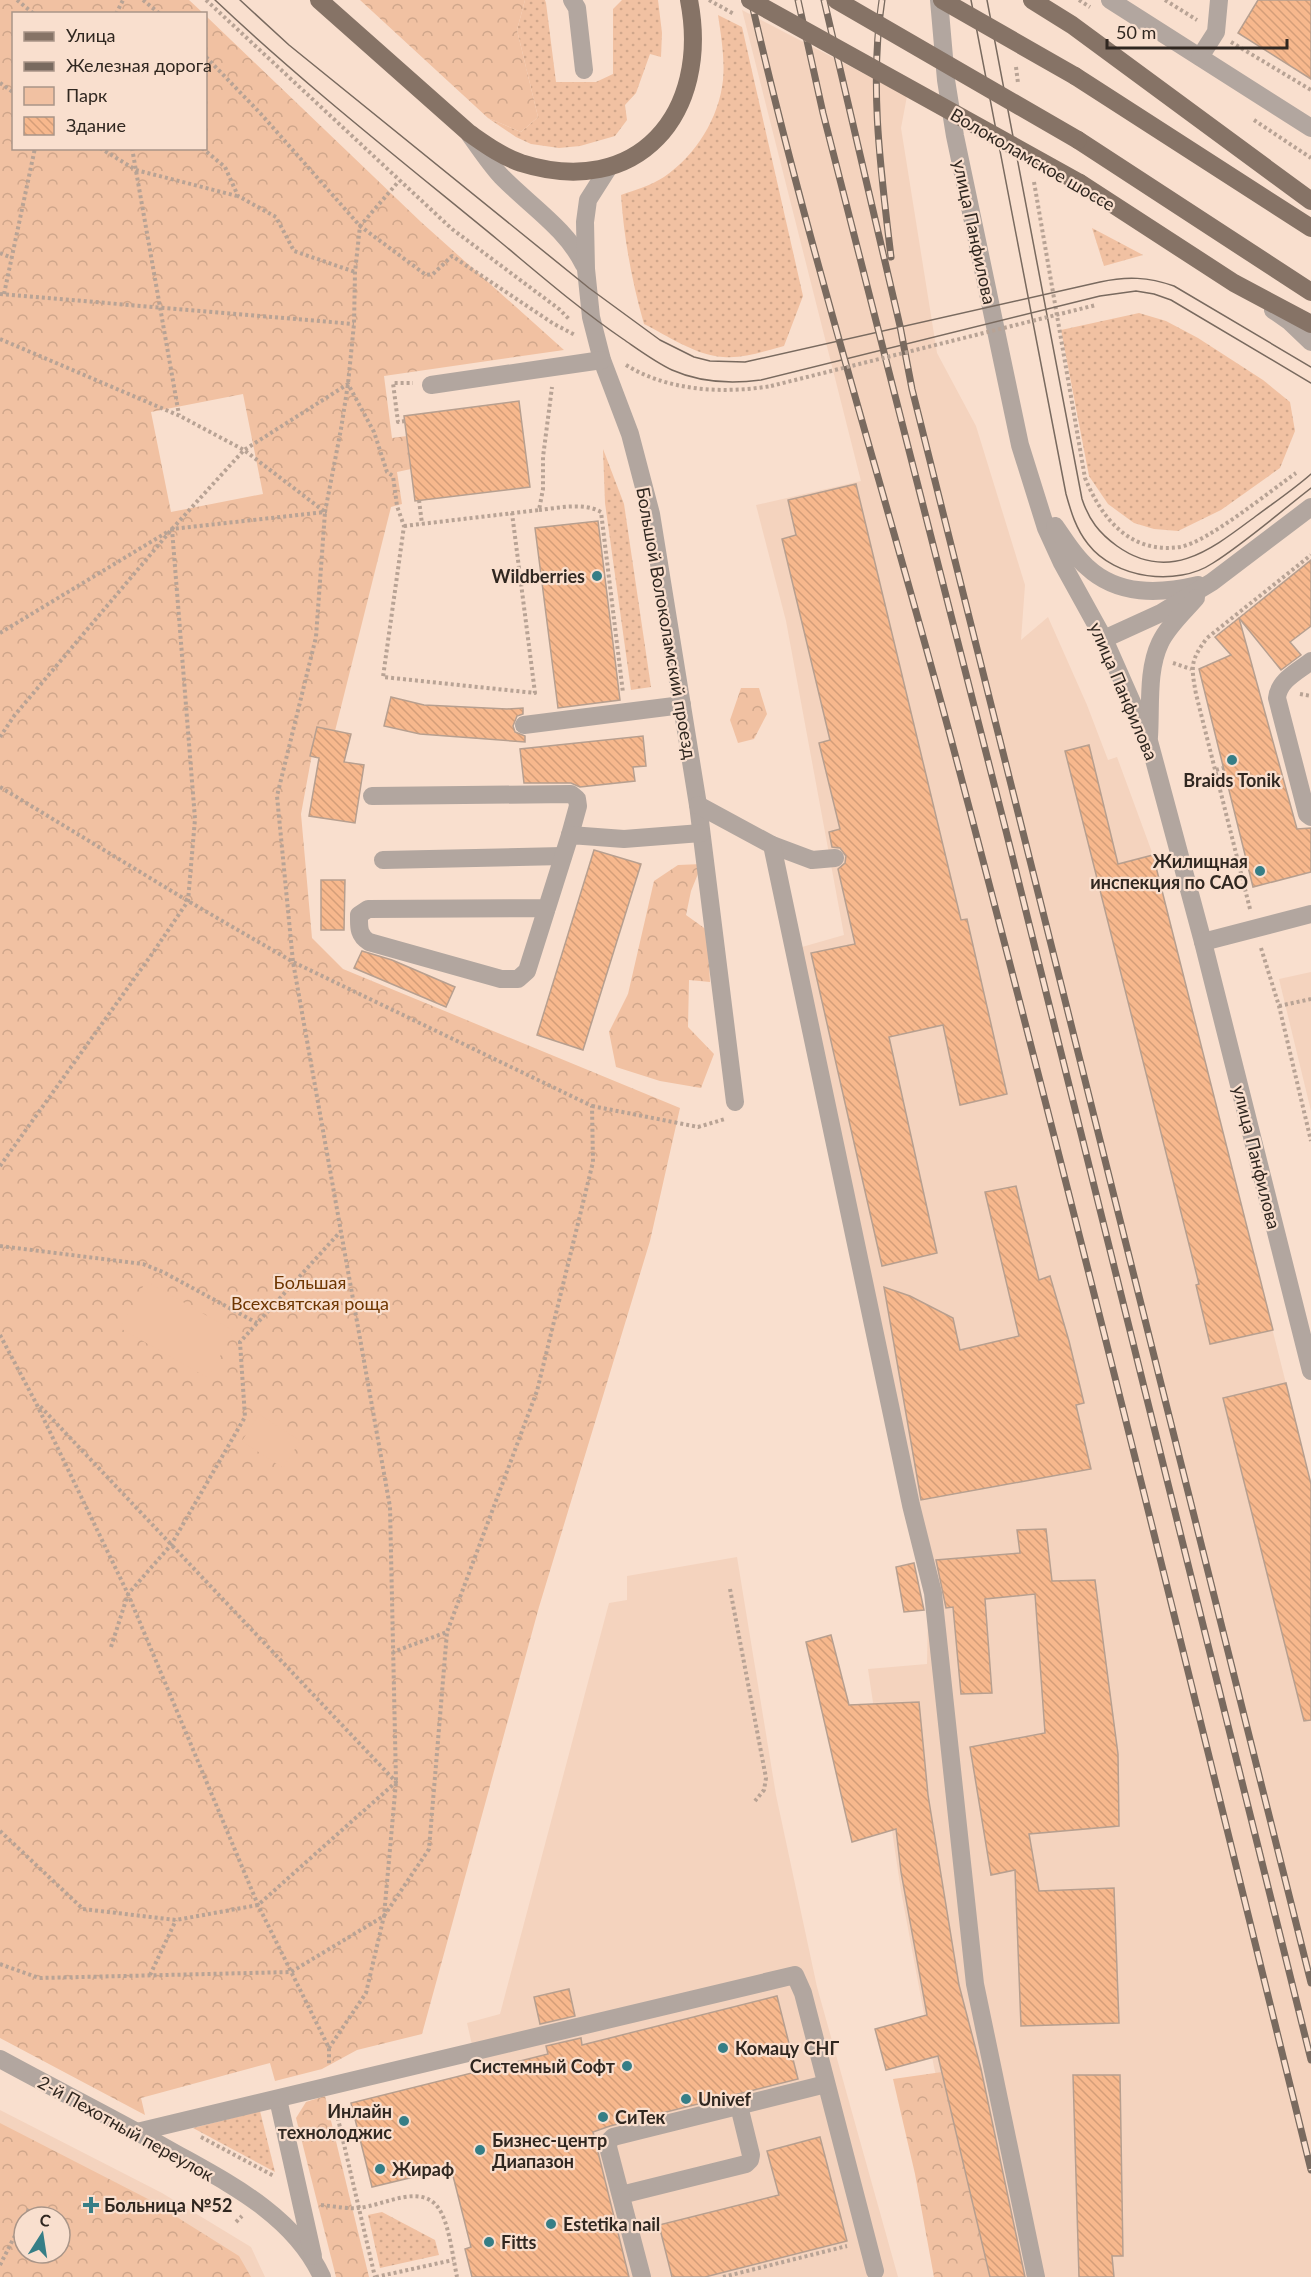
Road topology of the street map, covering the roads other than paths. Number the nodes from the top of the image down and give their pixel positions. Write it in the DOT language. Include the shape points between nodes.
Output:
graph roads {
  1 [pos="319,0"];
  2 [pos="572,0"];
  3 [pos="689,0"];
  4 [pos="750,0"];
  5 [pos="837,0"];
  6 [pos="1032,0"];
  7 [pos="1110,0"];
  8 [pos="1219,0"];
  9 [pos="940,5"];
  10 [pos="1200,57"];
  11 [pos="584,70"];
  12 [pos="1311,128"];
  13 [pos="469,133"];
  14 [pos="609,167"];
  15 [pos="1311,201"];
  16 [pos="1311,228"];
  17 [pos="586,269"];
  18 [pos="1234,283"];
  19 [pos="1311,292"];
  20 [pos="1311,324"];
  21 [pos="1311,342"];
  22 [pos="600,354"];
  23 [pos="431,385"];
  24 [pos="1040,505"];
  25 [pos="1311,507"];
  26 [pos="1212,582"];
  27 [pos="1104,639"];
  28 [pos="1311,661"];
  29 [pos="682,705"];
  30 [pos="524,724"];
  31 [pos="1149,741"];
  32 [pos="372,796"];
  33 [pos="698,805"];
  34 [pos="1311,817"];
  35 [pos="701,833"];
  36 [pos="570,835"];
  37 [pos="772,845"];
  38 [pos="563,856"];
  39 [pos="835,858"];
  40 [pos="382,860"];
  41 [pos="547,908"];
  42 [pos="1311,914"];
  43 [pos="1203,942"];
  44 [pos="735,1102"];
  45 [pos="1311,1371"];
  46 [pos="0,2059"];
  47 [pos="826,2084"];
  48 [pos="278,2099"];
  49 [pos="739,2106"];
  50 [pos="137,2132"];
  51 [pos="621,2195"];
  52 [pos="313,2258"];
  53 [pos="875,2271"];
  54 [pos="322,2277"];
  55 [pos="642,2277"];
  56 [pos="1036,2277"];
  1 -- 13 [label="main road"];
  2 -- 11 [label="street" via="577,8"];
  3 -- 14 [label="main road" via="692,61 682,97 669,123 650,147"];
  4 -- 18 [label="main road, Волоколамское шоссе, bridge" via="1080,183"];
  5 -- 19 [label="main road, Волоколамское шоссе, bridge" via="1078,140"];
  6 -- 15 [label="main road" via="1072,25"];
  7 -- 10 [label="street"];
  8 -- 10 [label="street" via="1216,32"];
  9 -- 16 [label="main road, bridge" via="1075,76"];
  9 -- 24 [label="street, улица Панфилова" via="955,136 1020,445"];
  10 -- 12 [label="street"];
  13 -- 14 [label="main road" via="496,152 554,171"];
  13 -- 17 [label="street" via="499,174 567,239"];
  14 -- 17 [label="street, Большой Волоколамский проезд" via="588,200"];
  17 -- 22 [label="street, Большой Волоколамский проезд"];
  18 -- 20 [label="main road, Волоколамское шоссе"];
  18 -- 21 [label="street"];
  22 -- 23 [label="street" via="552,368"];
  22 -- 29 [label="street, Большой Волоколамский проезд" via="630,434 651,514"];
  24 -- 26 [label="street" via="1076,557 1103,579 1142,592"];
  24 -- 27 [label="street, улица Панфилова" via="1062,563"];
  25 -- 26 [label="street"];
  26 -- 27 [label="street" via="1161,613"];
  26 -- 31 [label="street" via="1161,641 1153,674"];
  27 -- 31 [label="street, улица Панфилова"];
  28 -- 34 [label="street" via="1283,682 1277,698 1307,814"];
  29 -- 30 [label="street"];
  29 -- 33 [label="street, Большой Волоколамский проезд"];
  31 -- 43 [label="street, улица Панфилова"];
  32 -- 36 [label="street" via="571,794 578,806"];
  33 -- 35 [label="street, Большой Волоколамский проезд"];
  33 -- 37 [label="street"];
  35 -- 36 [label="street" via="624,839"];
  35 -- 44 [label="street, Большой Волоколамский проезд"];
  36 -- 38 [label="street"];
  37 -- 39 [label="street" via="812,860"];
  37 -- 56 [label="street" via="910,1504 933,1593 975,1984"];
  38 -- 40 [label="street"];
  38 -- 41 [label="street"];
  41 -- 41 [label="street" via="527,971 511,980 369,942 359,930 359,915 368,909"];
  42 -- 43 [label="street"];
  43 -- 45 [label="street, улица Панфилова"];
  46 -- 50 [label="street, 2-й Пехотный переулок"];
  47 -- 48 [label="street" via="795,1975"];
  47 -- 49 [label="street"];
  47 -- 53 [label="street"];
  48 -- 50 [label="street"];
  48 -- 52 [label="street"];
  49 -- 51 [label="street" via="751,2155 746,2164"];
  49 -- 51 [label="street" via="613,2137 609,2147"];
  50 -- 52 [label="street, 2-й Пехотный переулок" via="256,2201 293,2233"];
  51 -- 55 [label="street"];
  52 -- 54 [label="street, 2-й Пехотный переулок"];
}
